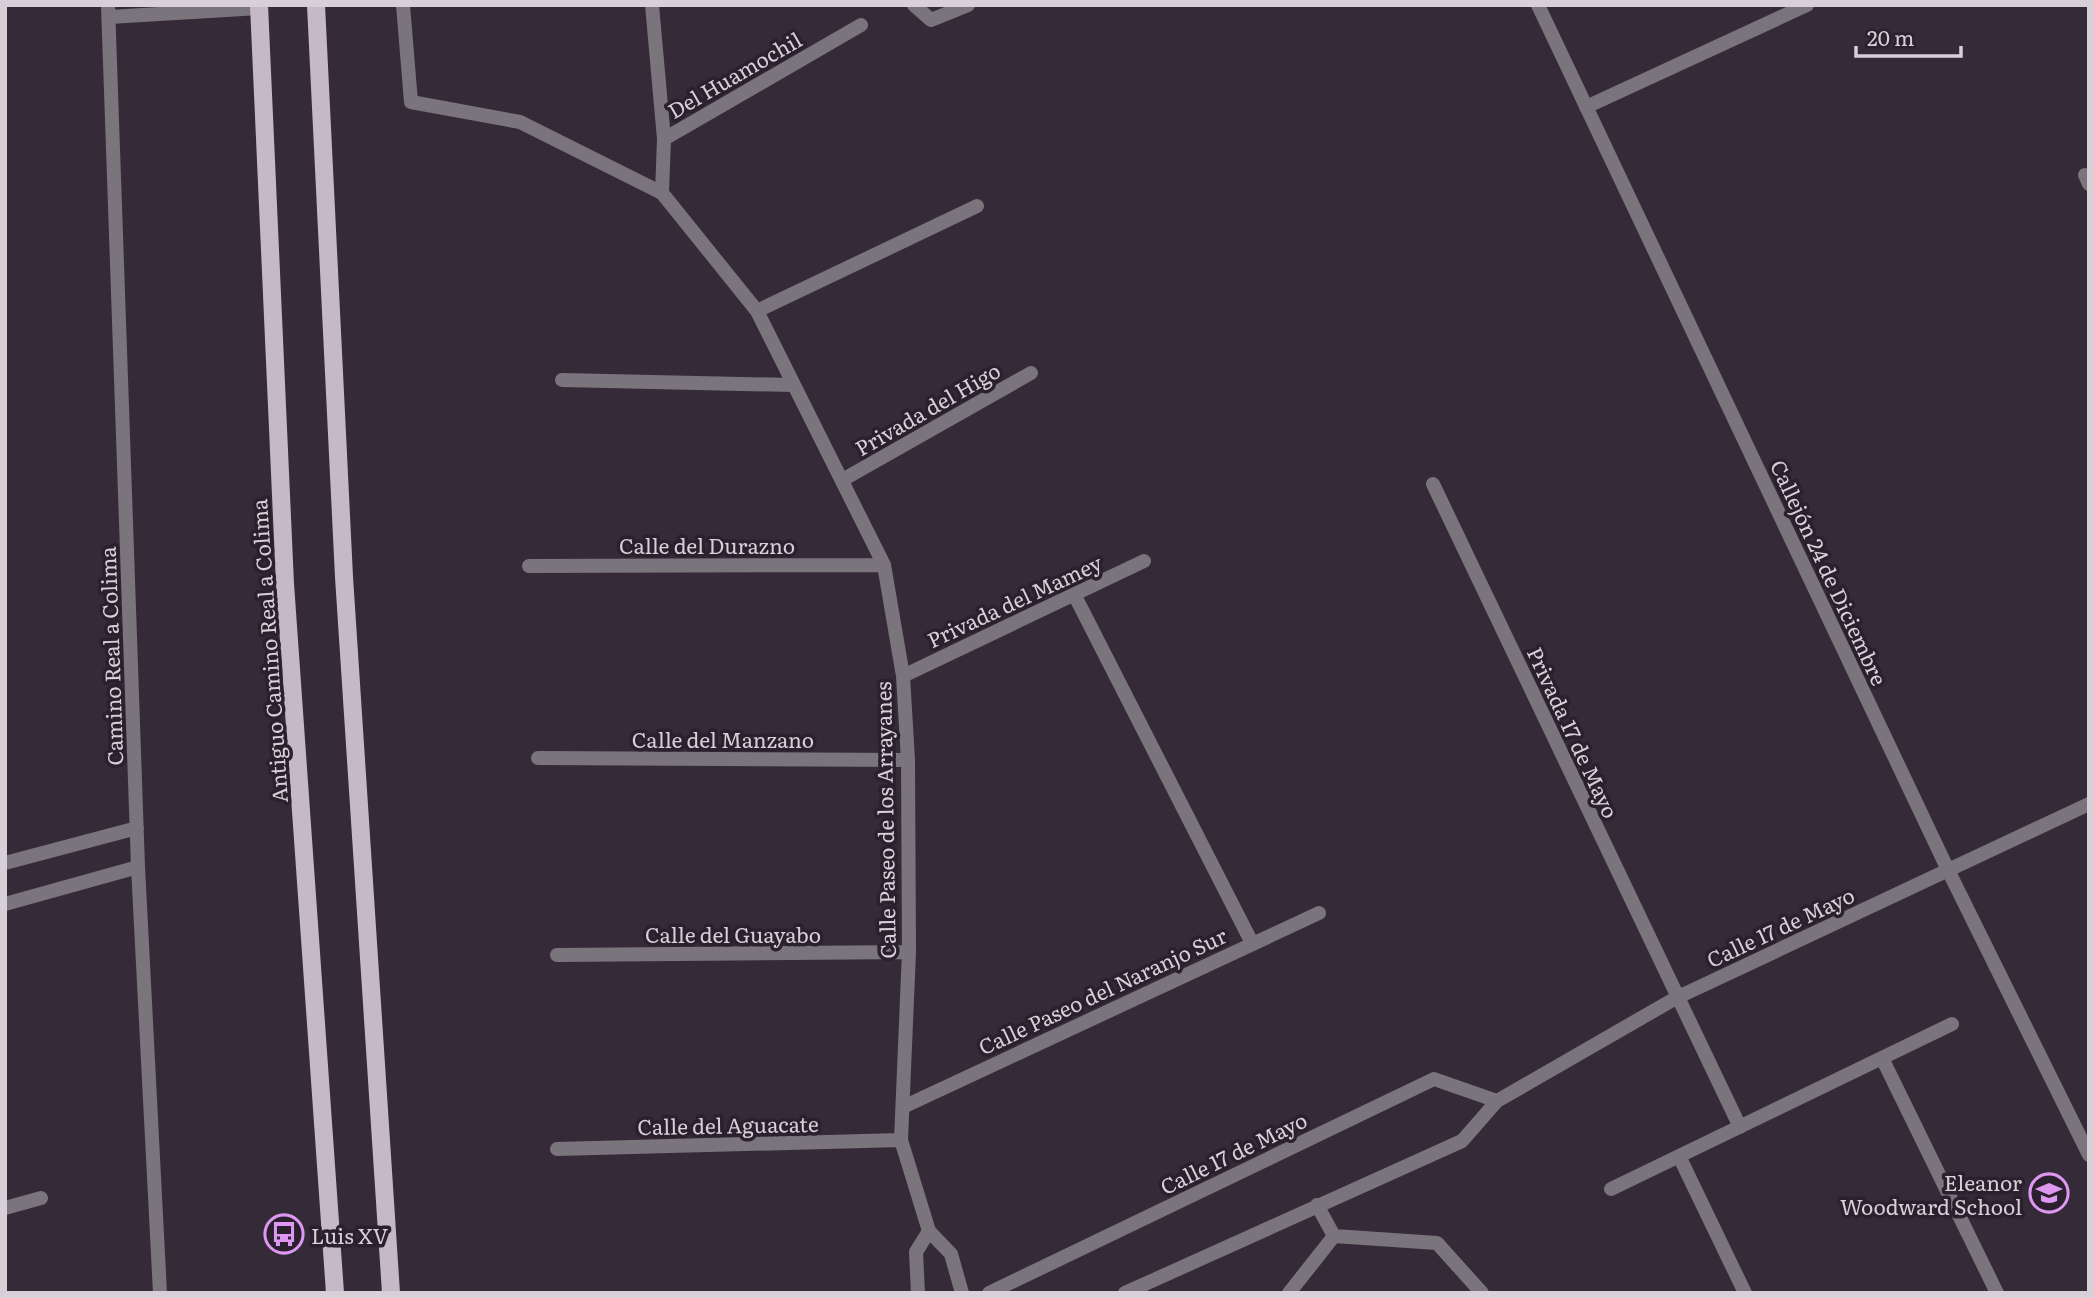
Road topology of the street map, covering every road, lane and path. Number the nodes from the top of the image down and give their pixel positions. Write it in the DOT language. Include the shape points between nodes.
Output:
graph roads {
  1 [pos="316,5"];
  2 [pos="403,5"];
  3 [pos="652,5"];
  4 [pos="914,5"];
  5 [pos="968,5"];
  6 [pos="1538,5"];
  7 [pos="1807,5"];
  8 [pos="259,6"];
  9 [pos="108,11"];
  10 [pos="861,25"];
  11 [pos="1586,107"];
  12 [pos="664,139"];
  13 [pos="662,193"];
  14 [pos="977,206"];
  15 [pos="757,311"];
  16 [pos="1031,373"];
  17 [pos="562,380"];
  18 [pos="792,385"];
  19 [pos="844,479"];
  20 [pos="1433,484"];
  21 [pos="1144,561"];
  22 [pos="884,565"];
  23 [pos="529,566"];
  24 [pos="1075,596"];
  25 [pos="903,676"];
  26 [pos="538,758"];
  27 [pos="908,760"];
  28 [pos="2089,804"];
  29 [pos="137,828"];
  30 [pos="5,863"];
  31 [pos="138,867"];
  32 [pos="1948,870"];
  33 [pos="5,904"];
  34 [pos="1319,913"];
  35 [pos="1252,943"];
  36 [pos="909,953"];
  37 [pos="557,955"];
  38 [pos="1676,998"];
  39 [pos="1952,1024"];
  40 [pos="1882,1058"];
  41 [pos="1497,1101"];
  42 [pos="903,1107"];
  43 [pos="1740,1127"];
  44 [pos="901,1140"];
  45 [pos="556,1149"];
  46 [pos="2089,1155"];
  47 [pos="1679,1156"];
  48 [pos="1611,1189"];
  49 [pos="41,1198"];
  50 [pos="1317,1205"];
  51 [pos="5,1208"];
  52 [pos="929,1231"];
  53 [pos="1334,1236"];
  54 [pos="160,1293"];
  55 [pos="335,1293"];
  56 [pos="391,1293"];
  57 [pos="918,1293"];
  58 [pos="962,1293"];
  59 [pos="989,1293"];
  60 [pos="1125,1293"];
  61 [pos="1289,1293"];
  62 [pos="1482,1293"];
  63 [pos="1745,1293"];
  64 [pos="1997,1293"];
  1 -- 56 [label="main road" via="344,577"];
  2 -- 13 [label="street" via="411,102 520,122"];
  3 -- 12 [label="street"];
  4 -- 5 [label="street" via="931,20"];
  6 -- 11 [label="street, Callejón 24 de Diciembre"];
  7 -- 11 [label="street"];
  8 -- 9 [label="street, Camino Real a Colima"];
  8 -- 55 [label="main road, Antiguo Camino Real a Colima" via="285,584"];
  9 -- 29 [label="street, Camino Real a Colima"];
  10 -- 12 [label="street, Del Huamochil"];
  11 -- 32 [label="street, Callejón 24 de Diciembre"];
  12 -- 13 [label="street"];
  13 -- 15 [label="street, Calle Paseo de los Arrayanes"];
  14 -- 15 [label="street"];
  15 -- 18 [label="street, Calle Paseo de los Arrayanes"];
  16 -- 19 [label="street, Privada del Higo"];
  17 -- 18 [label="street"];
  18 -- 19 [label="street, Calle Paseo de los Arrayanes"];
  19 -- 22 [label="street, Calle Paseo de los Arrayanes"];
  20 -- 38 [label="street, Privada 17 de Mayo"];
  21 -- 24 [label="street, Privada del Mamey"];
  22 -- 23 [label="street, Calle del Durazno"];
  22 -- 25 [label="street, Calle Paseo de los Arrayanes"];
  24 -- 25 [label="street, Privada del Mamey"];
  24 -- 35 [label="street"];
  25 -- 27 [label="street, Calle Paseo de los Arrayanes"];
  26 -- 27 [label="street, Calle del Manzano"];
  27 -- 36 [label="street, Calle Paseo de los Arrayanes"];
  28 -- 32 [label="street, Calle 17 de Mayo"];
  29 -- 30 [label="street"];
  29 -- 31 [label="street, Camino Real a Colima"];
  31 -- 33 [label="street"];
  31 -- 54 [label="street, Camino Real a Colima"];
  32 -- 38 [label="street, Calle 17 de Mayo"];
  32 -- 46 [label="street, Callejón 24 de Diciembre"];
  34 -- 35 [label="street, Calle Paseo del Naranjo Sur"];
  35 -- 42 [label="street, Calle Paseo del Naranjo Sur"];
  36 -- 37 [label="street, Calle del Guayabo"];
  36 -- 42 [label="street, Calle Paseo de los Arrayanes"];
  38 -- 41 [label="street, Calle 17 de Mayo"];
  38 -- 43 [label="street, Privada 17 de Mayo"];
  39 -- 40 [label="street"];
  40 -- 43 [label="street"];
  40 -- 64 [label="street"];
  41 -- 50 [label="street, Calle 17 de Mayo" via="1462,1141"];
  41 -- 59 [label="street, Calle 17 de Mayo" via="1434,1079"];
  42 -- 44 [label="street, Calle Paseo de los Arrayanes"];
  43 -- 47 [label="street"];
  44 -- 45 [label="street, Calle del Aguacate"];
  44 -- 52 [label="street, Calle Paseo de los Arrayanes"];
  47 -- 48 [label="street"];
  47 -- 63 [label="street"];
  49 -- 51 [label="street"];
  50 -- 53 [label="street"];
  50 -- 60 [label="street, Calle 17 de Mayo"];
  52 -- 57 [label="street" via="916,1252"];
  52 -- 58 [label="street, Calle Paseo de los Arrayanes" via="951,1254"];
  53 -- 61 [label="street"];
  53 -- 62 [label="street" via="1437,1243"];
}
